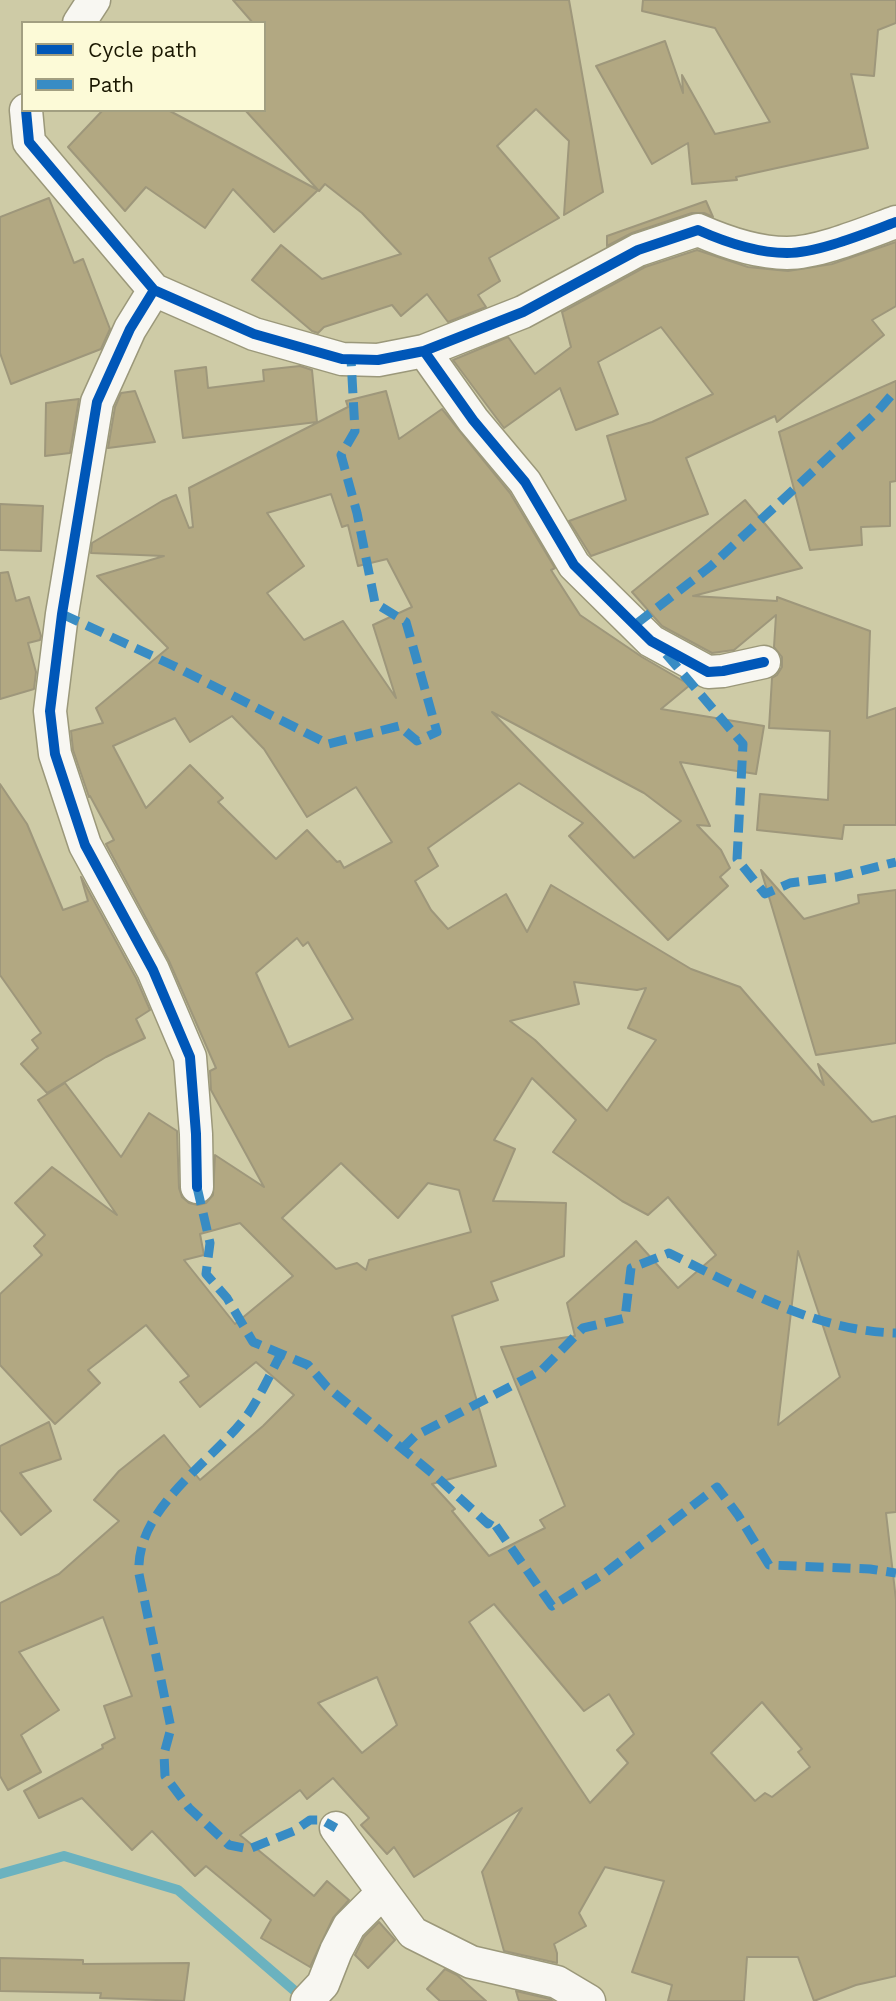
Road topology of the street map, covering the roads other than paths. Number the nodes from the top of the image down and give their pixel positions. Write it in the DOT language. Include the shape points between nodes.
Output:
graph roads {
  1 [pos="94,0"];
  2 [pos="80,21"];
  3 [pos="26,112"];
  4 [pos="896,222"];
  5 [pos="153,290"];
  6 [pos="424,351"];
  7 [pos="764,662"];
  8 [pos="197,1187"];
  9 [pos="336,1828"];
  10 [pos="383,1892"];
  11 [pos="307,2001"];
  12 [pos="589,2001"];
  1 -- 2 [label="street"];
  3 -- 5 [label="street" via="29,142"];
  4 -- 6 [label="street" via="833,244 787,253 729,243 698,230 638,250 523,312"];
  5 -- 6 [label="street" via="254,334 342,359 378,360"];
  5 -- 8 [label="street" via="97,402 50,711 55,754 85,845 153,970 190,1056"];
  6 -- 7 [label="street" via="525,482 575,565 651,641 708,671"];
  9 -- 10 [label="street"];
  10 -- 11 [label="street" via="349,1926 323,1984"];
  10 -- 12 [label="street" via="413,1933 471,1962 557,1982"];
}
